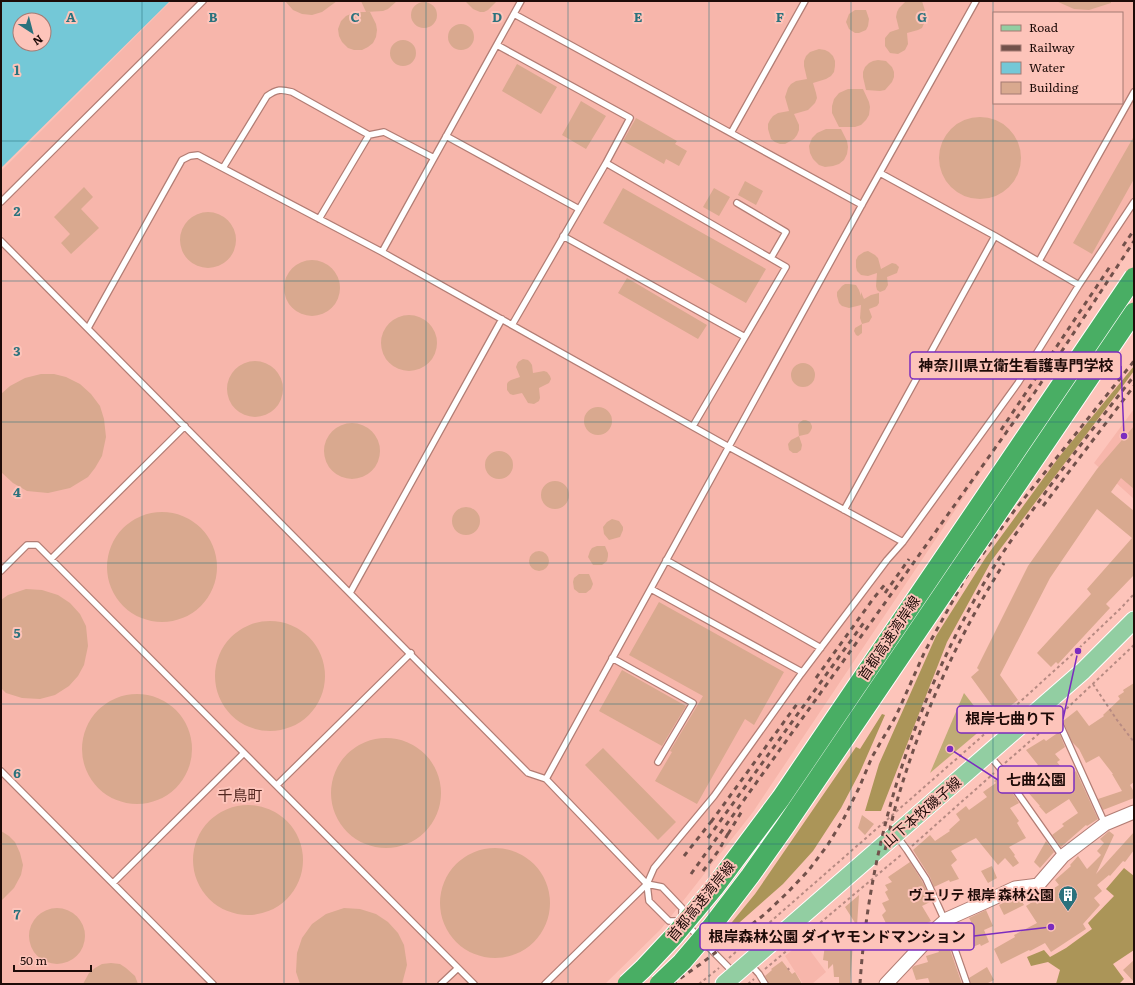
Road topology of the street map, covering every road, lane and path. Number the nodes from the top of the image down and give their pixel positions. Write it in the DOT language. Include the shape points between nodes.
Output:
graph roads {
  1 [pos="204,1"];
  2 [pos="521,1"];
  3 [pos="805,1"];
  4 [pos="976,1"];
  5 [pos="514,14"];
  6 [pos="497,45"];
  7 [pos="1134,92"];
  8 [pos="731,133"];
  9 [pos="369,135"];
  10 [pos="446,136"];
  11 [pos="434,158"];
  12 [pos="606,163"];
  13 [pos="223,168"];
  14 [pos="880,173"];
  15 [pos="1,202"];
  16 [pos="1134,202"];
  17 [pos="737,203"];
  18 [pos="862,205"];
  19 [pos="578,209"];
  20 [pos="319,219"];
  21 [pos="563,236"];
  22 [pos="995,236"];
  23 [pos="1,241"];
  24 [pos="382,252"];
  25 [pos="771,258"];
  26 [pos="1039,261"];
  27 [pos="1134,277"];
  28 [pos="1079,285"];
  29 [pos="1134,312"];
  30 [pos="502,320"];
  31 [pos="512,325"];
  32 [pos="88,328"];
  33 [pos="745,337"];
  34 [pos="185,426"];
  35 [pos="693,426"];
  36 [pos="729,446"];
  37 [pos="844,510"];
  38 [pos="903,542"];
  39 [pos="51,559"];
  40 [pos="666,560"];
  41 [pos="1,571"];
  42 [pos="651,588"];
  43 [pos="350,593"];
  44 [pos="1134,594"];
  45 [pos="1134,620"];
  46 [pos="1134,645"];
  47 [pos="821,648"];
  48 [pos="411,653"];
  49 [pos="612,658"];
  50 [pos="802,672"];
  51 [pos="1093,684"];
  52 [pos="1044,706"];
  53 [pos="1056,718"];
  54 [pos="1134,742"];
  55 [pos="244,753"];
  56 [pos="988,754"];
  57 [pos="658,762"];
  58 [pos="1000,768"];
  59 [pos="1,771"];
  60 [pos="546,779"];
  61 [pos="277,785"];
  62 [pos="1134,812"];
  63 [pos="1106,824"];
  64 [pos="896,835"];
  65 [pos="907,850"];
  66 [pos="1063,856"];
  67 [pos="113,883"];
  68 [pos="647,884"];
  69 [pos="683,921"];
  70 [pos="945,921"];
  71 [pos="458,968"];
  72 [pos="754,968"];
  73 [pos="733,976"];
  74 [pos="213,984"];
  75 [pos="441,984"];
  76 [pos="474,984"];
  77 [pos="545,984"];
  78 [pos="627,984"];
  79 [pos="659,984"];
  80 [pos="699,984"];
  81 [pos="765,984"];
  82 [pos="886,984"];
  83 [pos="967,984"];
  1 -- 15 [label="lane"];
  2 -- 5 [label="lane"];
  3 -- 8 [label="lane"];
  4 -- 14 [label="lane"];
  5 -- 6 [label="lane"];
  5 -- 8 [label="lane"];
  6 -- 10 [label="lane"];
  6 -- 12 [label="lane" via="630,118"];
  7 -- 26 [label="lane"];
  8 -- 18 [label="lane"];
  9 -- 11 [label="lane" via="384,132"];
  9 -- 13 [label="lane" via="292,92 274,90 267,96"];
  9 -- 20 [label="lane"];
  10 -- 11 [label="lane"];
  10 -- 19 [label="lane"];
  11 -- 24 [label="lane"];
  12 -- 19 [label="lane"];
  12 -- 25 [label="lane"];
  13 -- 20 [label="lane"];
  13 -- 32 [label="lane" via="198,155 182,160"];
  14 -- 18 [label="lane"];
  14 -- 22 [label="lane"];
  16 -- 28 [label="lane"];
  17 -- 25 [label="lane" via="786,232"];
  18 -- 36 [label="lane"];
  19 -- 21 [label="lane"];
  20 -- 24 [label="lane"];
  21 -- 31 [label="lane"];
  21 -- 33 [label="lane"];
  22 -- 26 [label="lane"];
  22 -- 37 [label="lane"];
  23 -- 32 [label="lane"];
  24 -- 30 [label="lane"];
  25 -- 33 [label="lane" via="786,267"];
  26 -- 28 [label="lane"];
  27 -- 78 [label="highway, 首都高速湾岸線, bridge" via="780,798 714,888 674,936"];
  28 -- 38 [label="lane" via="1018,383"];
  29 -- 79 [label="highway, 首都高速湾岸線, bridge" via="784,828 705,935"];
  30 -- 31 [label="lane"];
  30 -- 43 [label="lane"];
  31 -- 35 [label="lane"];
  32 -- 34 [label="lane"];
  33 -- 35 [label="lane"];
  34 -- 39 [label="lane"];
  34 -- 43 [label="lane"];
  35 -- 36 [label="lane"];
  36 -- 37 [label="lane"];
  36 -- 40 [label="lane"];
  37 -- 38 [label="lane"];
  38 -- 47 [label="lane"];
  39 -- 41 [label="lane" via="37,544 27,545"];
  39 -- 55 [label="lane"];
  40 -- 42 [label="lane"];
  40 -- 47 [label="lane"];
  42 -- 49 [label="lane"];
  42 -- 50 [label="lane"];
  43 -- 48 [label="lane"];
  44 -- 73 [label="path"];
  45 -- 52 [label="main road, 山下本牧磯子線"];
  46 -- 51 [label="path"];
  47 -- 50 [label="lane"];
  48 -- 60 [label="lane" via="528,773"];
  48 -- 61 [label="lane"];
  49 -- 57 [label="lane" via="693,703"];
  49 -- 60 [label="lane"];
  50 -- 68 [label="lane" via="714,796 654,868"];
  51 -- 53 [label="path"];
  51 -- 54 [label="path"];
  52 -- 53 [label="lane"];
  52 -- 56 [label="main road, 山下本牧磯子線"];
  53 -- 58 [label="path"];
  53 -- 63 [label="lane"];
  55 -- 61 [label="lane"];
  55 -- 67 [label="lane"];
  56 -- 58 [label="lane"];
  56 -- 64 [label="main road, 山下本牧磯子線"];
  58 -- 65 [label="path"];
  58 -- 66 [label="lane"];
  59 -- 67 [label="lane"];
  60 -- 68 [label="lane"];
  61 -- 71 [label="lane"];
  62 -- 63 [label="street"];
  63 -- 66 [label="street"];
  64 -- 65 [label="lane"];
  64 -- 72 [label="main road, 山下本牧磯子線"];
  65 -- 70 [label="lane" via="926,879"];
  65 -- 72 [label="path"];
  66 -- 70 [label="street" via="1038,885 1015,888"];
  67 -- 74 [label="lane"];
  68 -- 69 [label="lane" via="662,887 682,908"];
  68 -- 69 [label="lane" via="649,902 669,922"];
  68 -- 77 [label="lane"];
  69 -- 73 [label="lane"];
  70 -- 82 [label="street"];
  70 -- 83 [label="lane"];
  71 -- 75 [label="lane"];
  71 -- 76 [label="lane"];
  72 -- 73 [label="main road, 山下本牧磯子線"];
  72 -- 73 [label="path"];
  72 -- 81 [label="lane"];
  73 -- 80 [label="path"];
}
